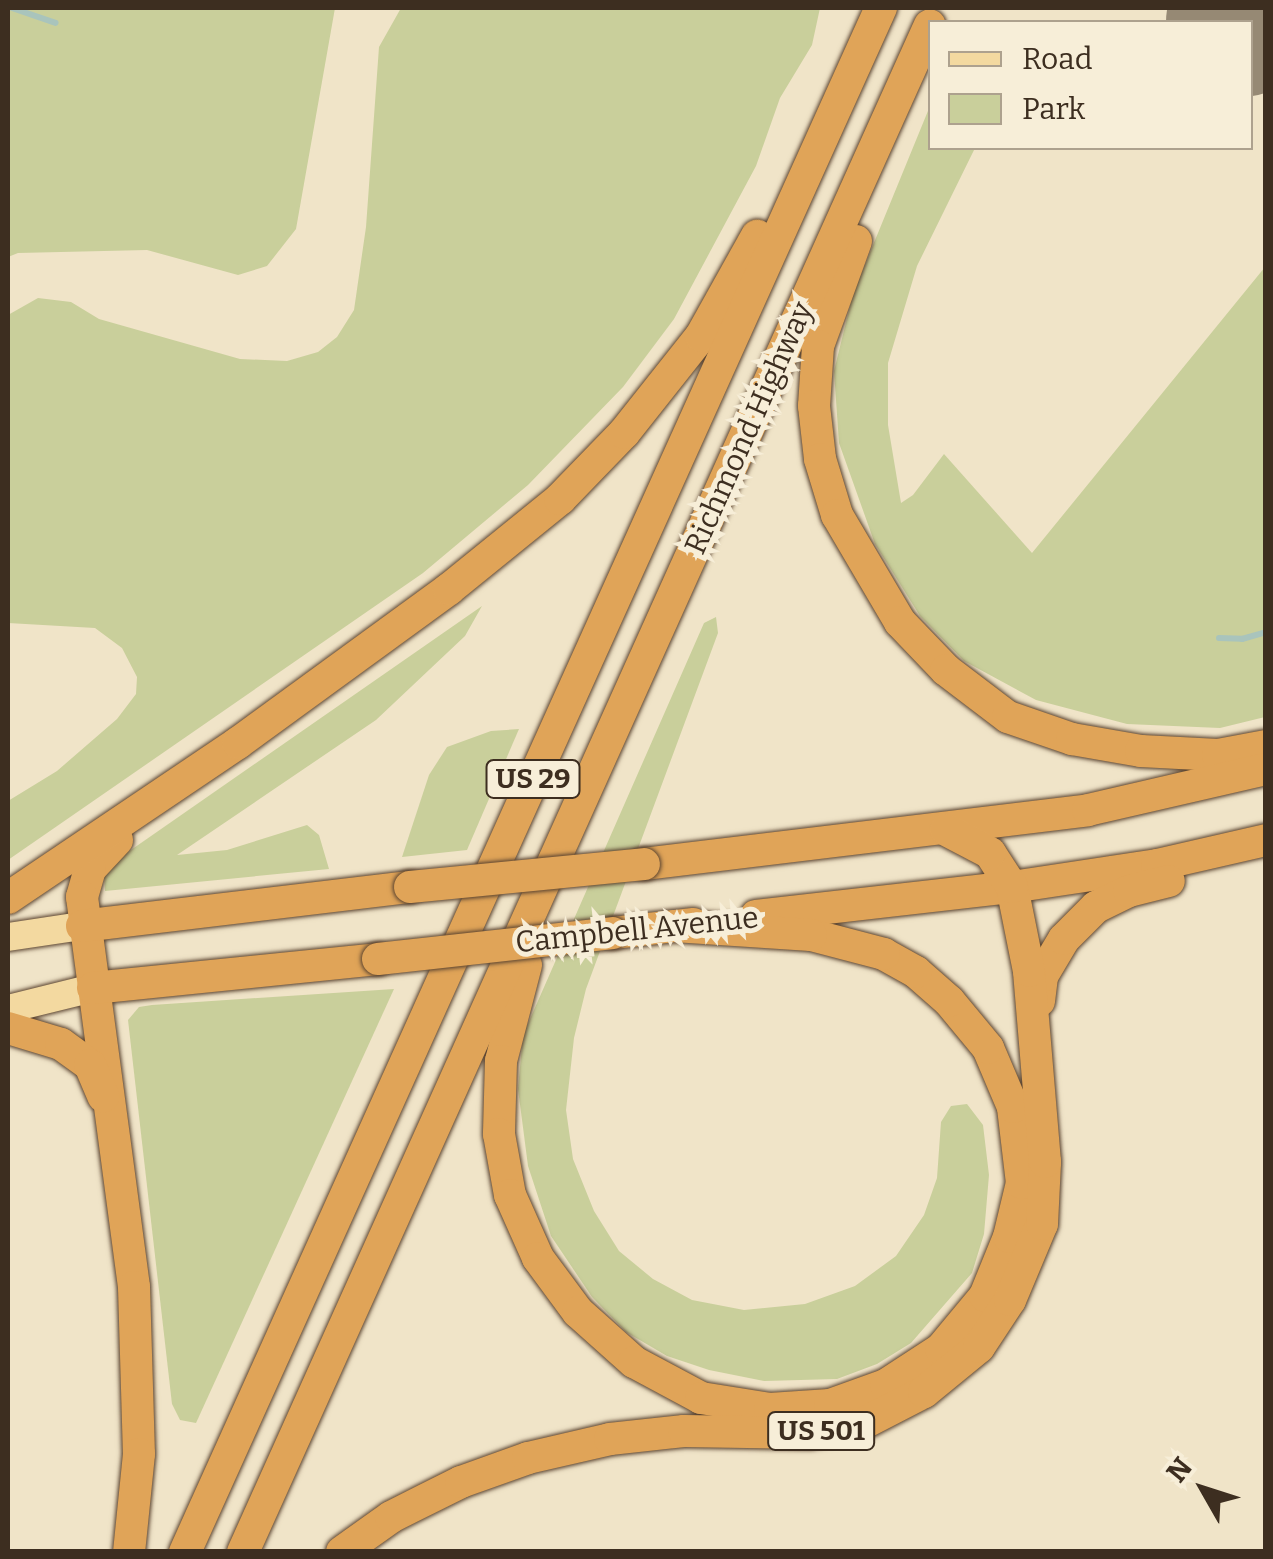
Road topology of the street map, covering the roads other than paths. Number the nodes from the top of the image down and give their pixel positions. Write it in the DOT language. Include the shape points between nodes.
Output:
graph roads {
  1 [pos="880,8"];
  2 [pos="928,31"];
  3 [pos="884,132"];
  4 [pos="238,743"];
  5 [pos="1266,746"];
  6 [pos="1266,768"];
  7 [pos="946,830"];
  8 [pos="568,832"];
  9 [pos="1266,844"];
  10 [pos="1012,887"];
  11 [pos="8,898"];
  12 [pos="82,926"];
  13 [pos="674,926"];
  14 [pos="8,937"];
  15 [pos="93,988"];
  16 [pos="8,1009"];
  17 [pos="8,1028"];
  18 [pos="1035,1040"];
  19 [pos="116,1127"];
  20 [pos="128,1552"];
  21 [pos="185,1552"];
  22 [pos="243,1552"];
  23 [pos="342,1552"];
  1 -- 4 [label="highway" via="701,336 624,433 560,499 491,556"];
  1 -- 21 [label="highway, US 29"];
  2 -- 3 [label="highway, Richmond Highway / US 29"];
  3 -- 5 [label="highway" via="866,218 818,346 814,406 820,459 866,571 900,622 946,670 1008,717 1072,739 1142,750 1218,756"];
  3 -- 8 [label="highway, Richmond Highway / US 29"];
  4 -- 11 [label="highway"];
  4 -- 12 [label="highway" via="108,847 90,869"];
  6 -- 7 [label="highway" via="1088,810"];
  7 -- 10 [label="highway" via="990,853"];
  7 -- 12 [label="highway, bridge"];
  8 -- 13 [label="highway" via="500,1061 500,1134 510,1196 538,1258 578,1312 634,1362 702,1398 770,1410 830,1405 886,1384 941,1349 986,1296 1009,1236 1022,1183 1012,1107 988,1048 916,972 884,954 811,935"];
  8 -- 22 [label="highway, US 29"];
  9 -- 10 [label="highway, Campbell Avenue"];
  9 -- 18 [label="highway, US 501" via="1096,908 1064,939 1042,976"];
  10 -- 13 [label="highway, Campbell Avenue"];
  10 -- 18 [label="highway"];
  12 -- 14 [label="main road"];
  12 -- 15 [label="highway"];
  13 -- 15 [label="highway, Campbell Avenue, bridge"];
  15 -- 16 [label="main road, Campbell Avenue"];
  15 -- 19 [label="highway"];
  17 -- 19 [label="highway" via="61,1044 90,1065"];
  18 -- 23 [label="highway, US 501" via="1045,1162 1042,1224 1010,1300 979,1346 924,1392 862,1424 809,1433 684,1432 610,1439 528,1458 444,1490"];
  19 -- 20 [label="highway" via="134,1287 139,1454"];
}
